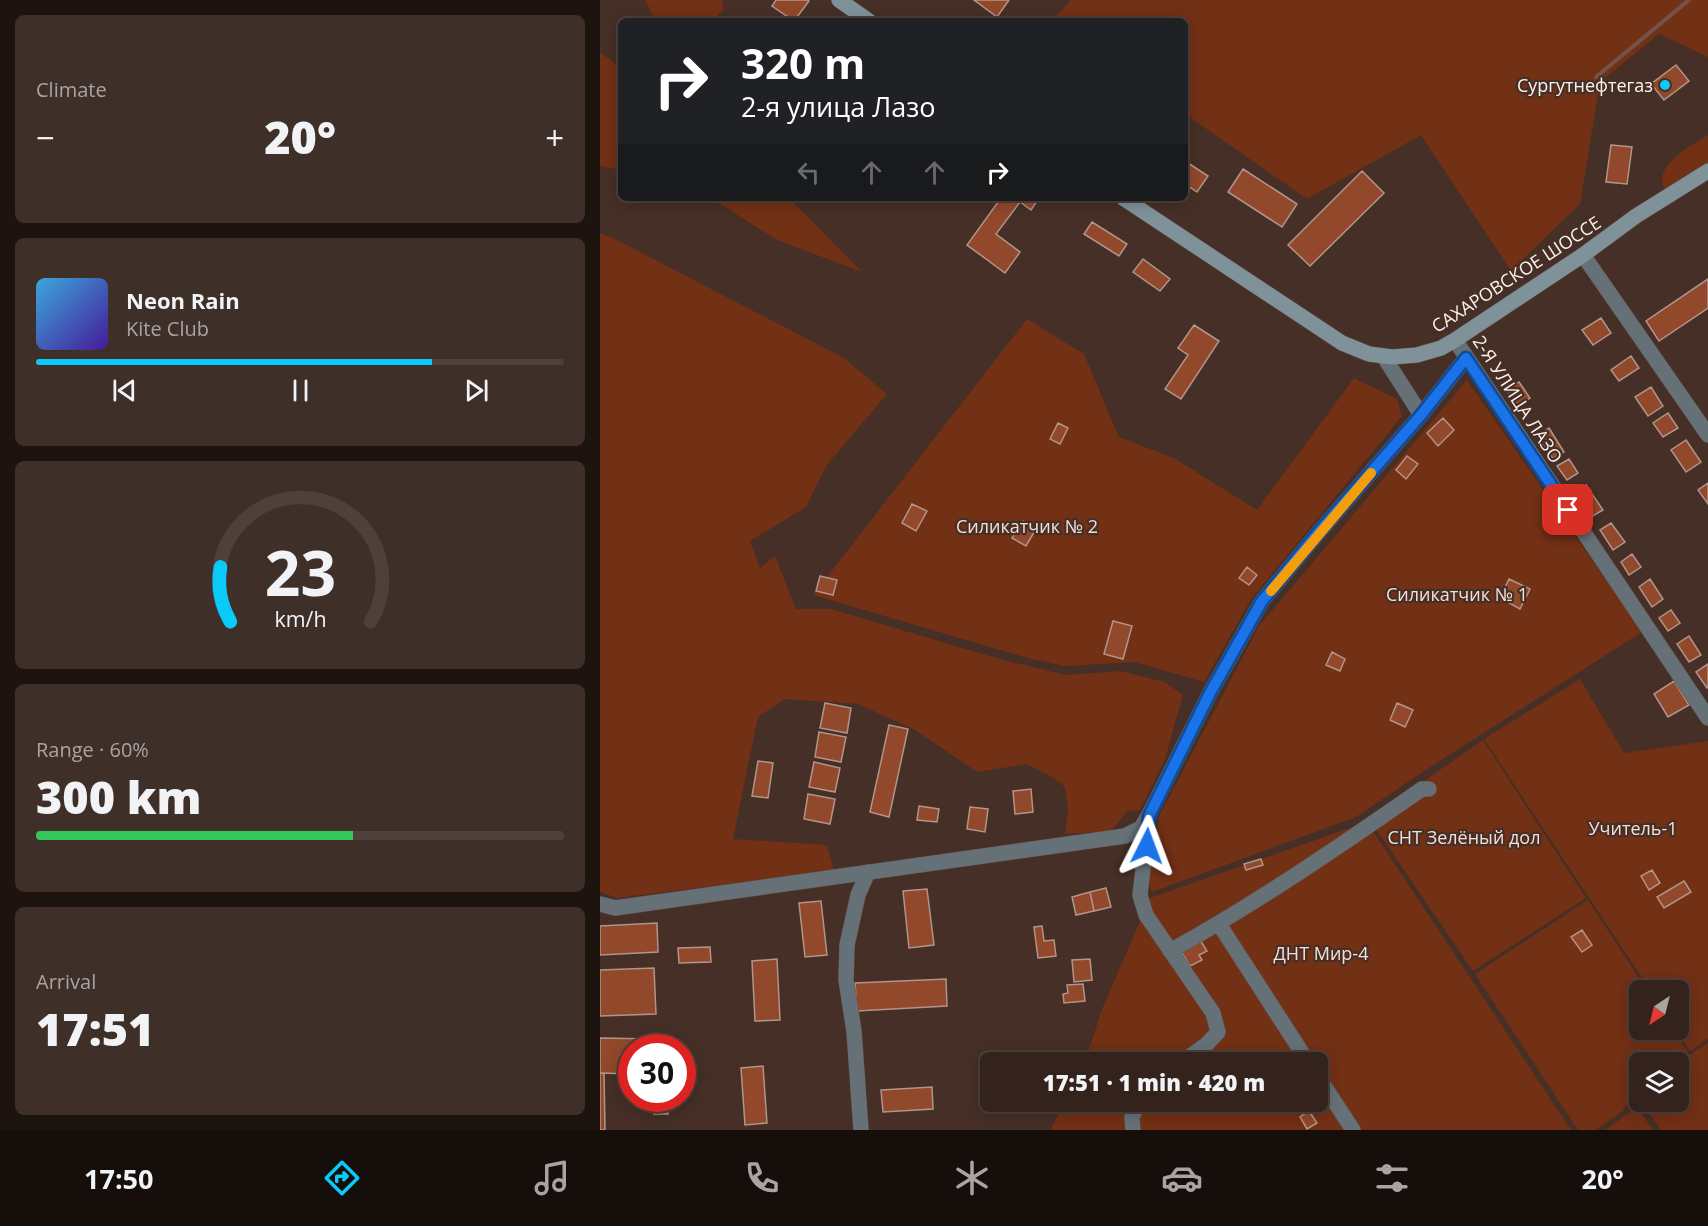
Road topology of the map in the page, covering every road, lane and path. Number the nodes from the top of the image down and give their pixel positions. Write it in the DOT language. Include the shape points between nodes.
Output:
graph roads {
  1 [pos="839,0"];
  2 [pos="865,18"];
  3 [pos="1706,175"];
  4 [pos="1128,201"];
  5 [pos="1583,255"];
  6 [pos="1455,340"];
  7 [pos="1384,357"];
  8 [pos="1466,358"];
  9 [pos="1421,415"];
  10 [pos="1708,435"];
  11 [pos="1708,718"];
  12 [pos="1429,789"];
  13 [pos="1149,816"];
  14 [pos="868,872"];
  15 [pos="600,904"];
  16 [pos="1219,924"];
  17 [pos="1170,951"];
  18 [pos="1196,1052"];
  19 [pos="1302,1052"];
  20 [pos="1328,1092"];
  21 [pos="1135,1112"];
  22 [pos="861,1130"];
  23 [pos="1133,1130"];
  24 [pos="1353,1130"];
  1 -- 2 [label="main road"];
  3 -- 5 [label="main road, САХАРОВСКОЕ ШОССЕ" via="1636,216"];
  4 -- 7 [label="main road, САХАРОВСКОЕ ШОССЕ" via="1335,339"];
  5 -- 6 [label="main road, САХАРОВСКОЕ ШОССЕ"];
  5 -- 10 [label="street"];
  6 -- 7 [label="main road, САХАРОВСКОЕ ШОССЕ" via="1425,354"];
  6 -- 8 [label="street, 2-Я УЛИЦА ЛАЗО"];
  7 -- 9 [label="street"];
  8 -- 9 [label="street"];
  8 -- 11 [label="street, 2-Я УЛИЦА ЛАЗО"];
  9 -- 13 [label="street" via="1262,601 1210,693"];
  12 -- 16 [label="street" via="1422,789"];
  13 -- 14 [label="street" via="1141,828 1125,836"];
  13 -- 17 [label="street" via="1140,895 1146,915"];
  14 -- 15 [label="street" via="615,908"];
  14 -- 22 [label="street" via="858,895 847,945 846,980"];
  16 -- 17 [label="street"];
  16 -- 19 [label="street"];
  17 -- 18 [label="street" via="1213,1013 1218,1032"];
  20 -- 24 [label="street"];
  21 -- 23 [label="street"];
}
